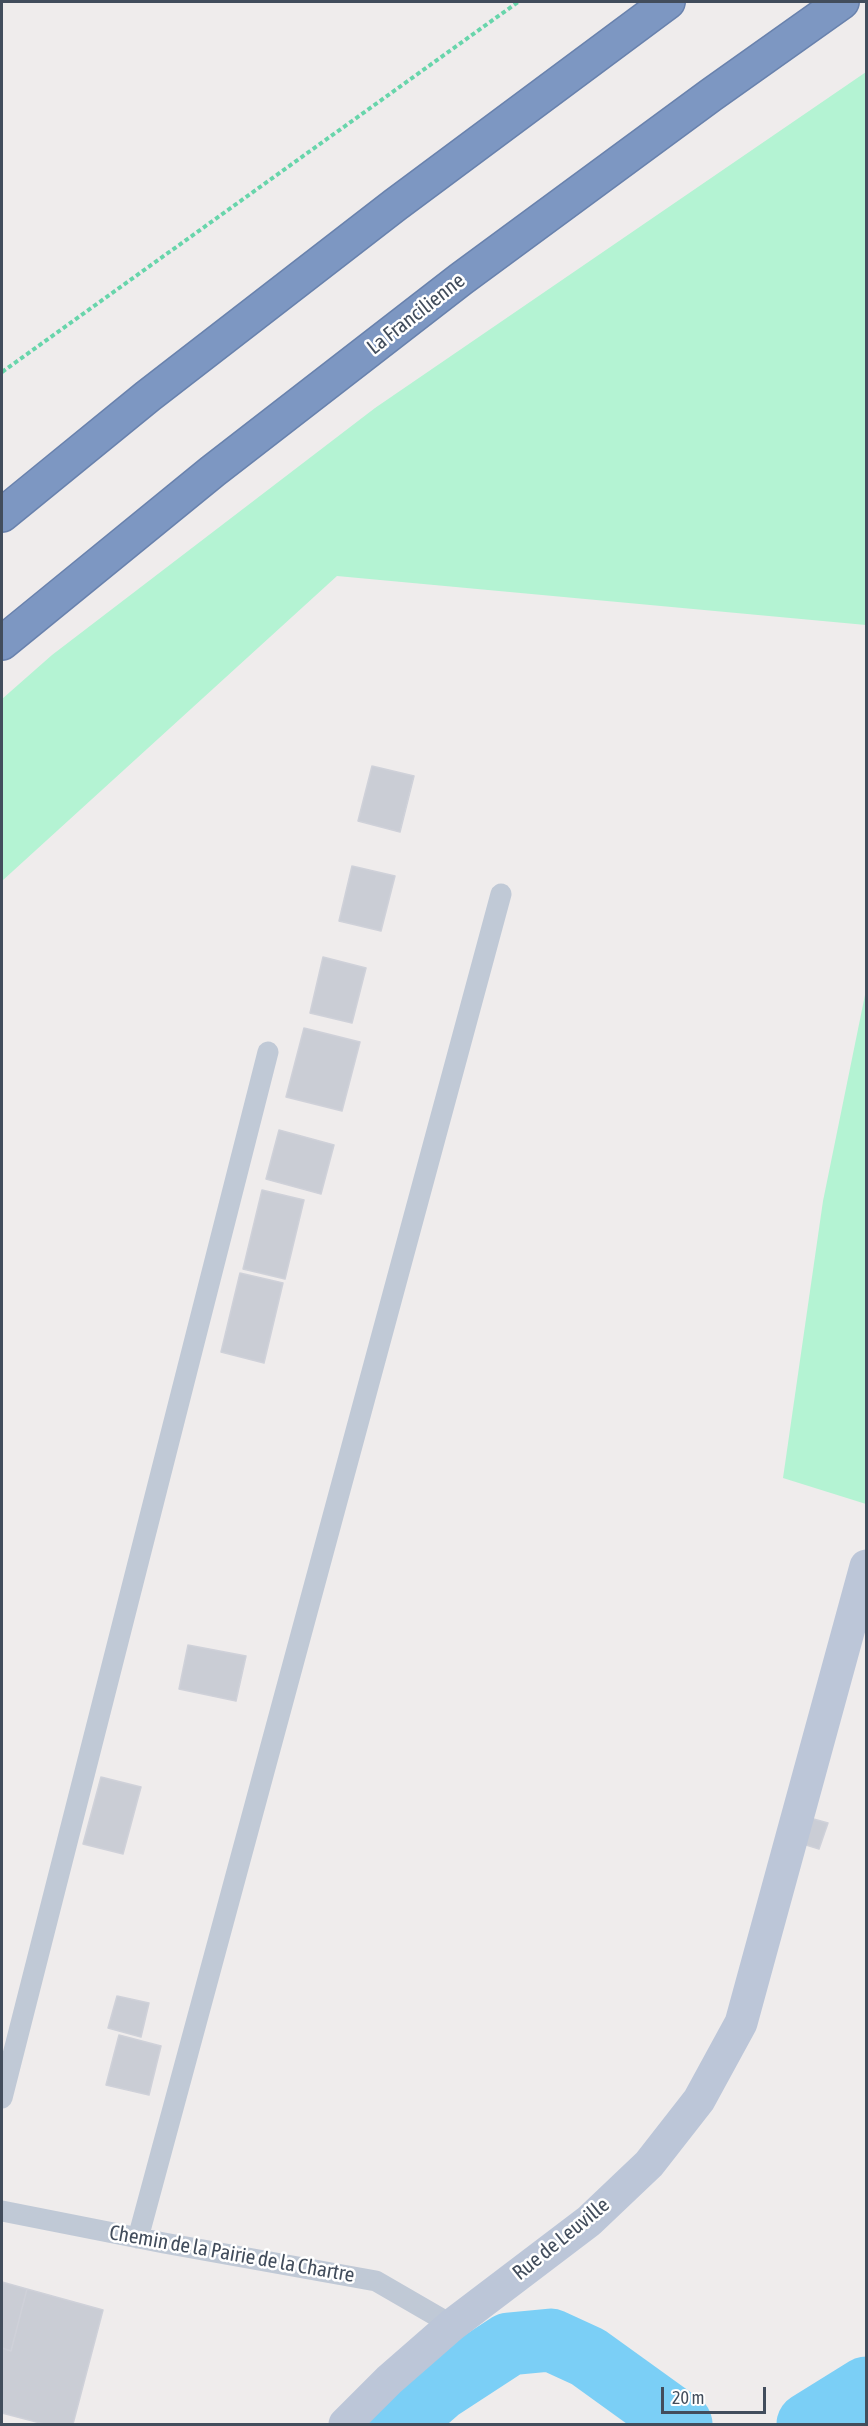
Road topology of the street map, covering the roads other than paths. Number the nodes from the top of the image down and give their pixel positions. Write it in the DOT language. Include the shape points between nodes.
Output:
graph roads {
  1 [pos="668,2"];
  2 [pos="842,2"];
  3 [pos="2,515"];
  4 [pos="2,643"];
  5 [pos="501,894"];
  6 [pos="268,1052"];
  7 [pos="867,1566"];
  8 [pos="2,2098"];
  9 [pos="2,2211"];
  10 [pos="138,2238"];
  11 [pos="452,2325"];
  12 [pos="345,2424"];
  1 -- 3 [label="highway" via="395,205 148,396"];
  2 -- 4 [label="highway, La Francilienne" via="461,279 213,471"];
  5 -- 10 [label="lane"];
  6 -- 8 [label="lane"];
  7 -- 11 [label="street, Rue de Leuville" via="741,2023 699,2100 649,2164 588,2221"];
  9 -- 10 [label="lane, Chemin de la Pairie de la Chartre"];
  10 -- 11 [label="lane, Chemin de la Pairie de la Chartre" via="376,2281"];
  11 -- 12 [label="street, Rue de Leuville"];
}
